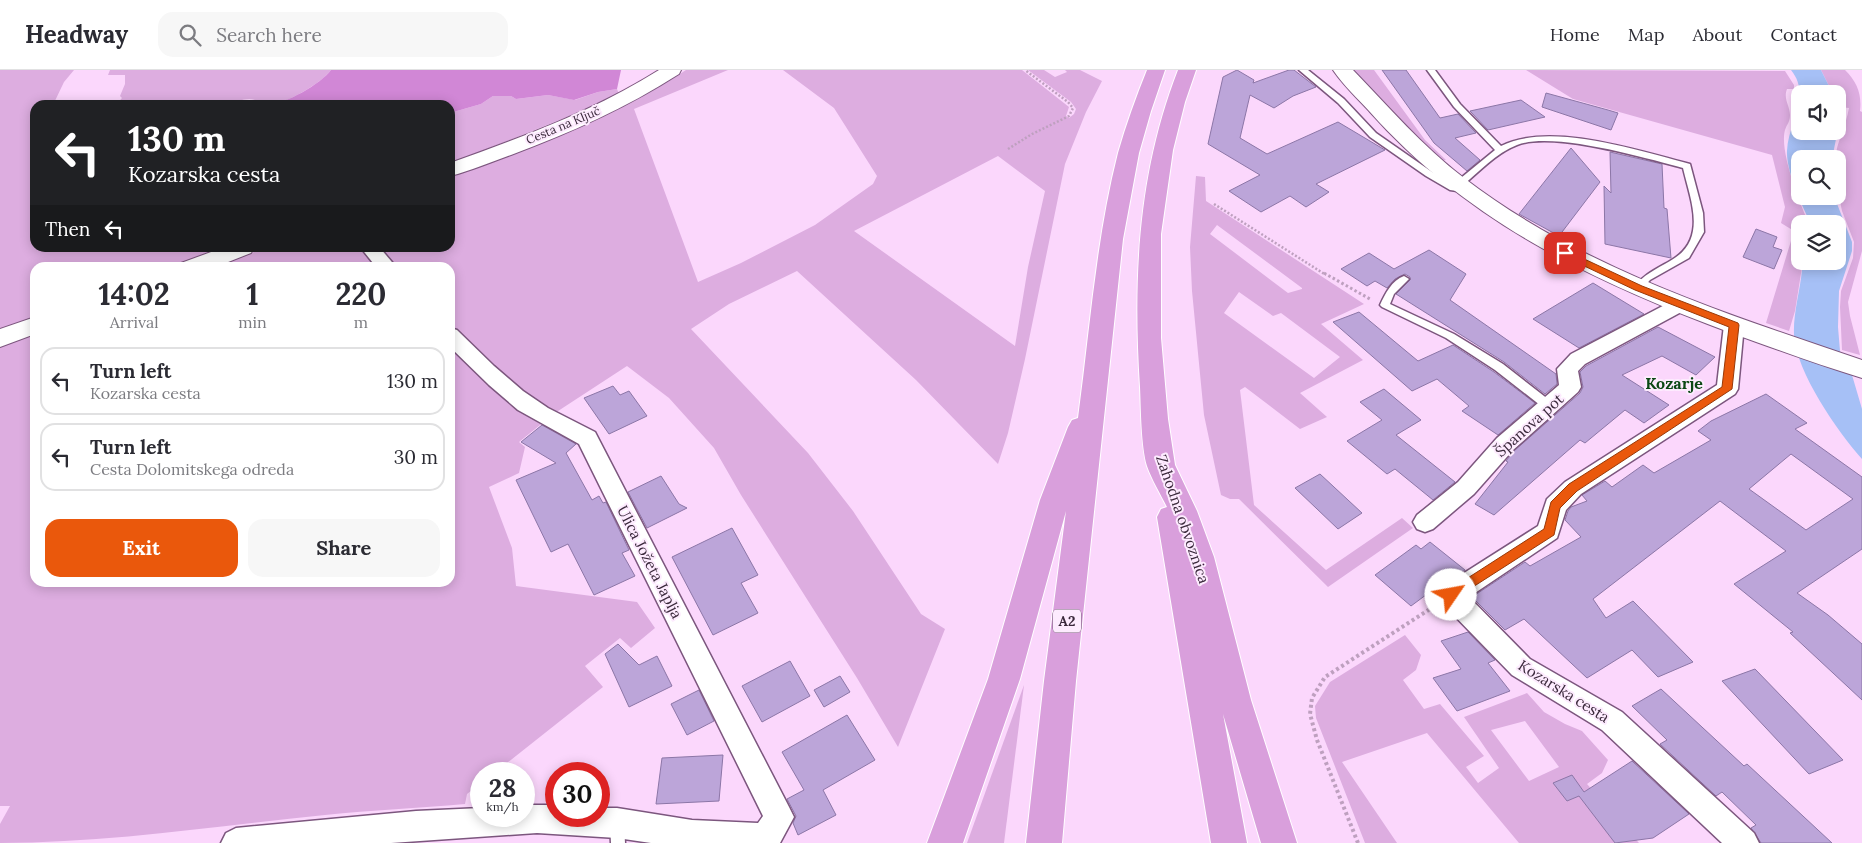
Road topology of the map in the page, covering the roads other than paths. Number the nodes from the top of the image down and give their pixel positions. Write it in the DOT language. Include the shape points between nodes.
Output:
graph roads {
  1 [pos="672,70"];
  2 [pos="1156,70"];
  3 [pos="1187,70"];
  4 [pos="1303,70"];
  5 [pos="1342,70"];
  6 [pos="1431,70"];
  7 [pos="1500,150"];
  8 [pos="455,168"];
  9 [pos="1464,188"];
  10 [pos="232,252"];
  11 [pos="374,252"];
  12 [pos="206,262"];
  13 [pos="383,262"];
  14 [pos="1404,279"];
  15 [pos="1638,288"];
  16 [pos="1678,305"];
  17 [pos="1734,325"];
  18 [pos="30,327"];
  19 [pos="0,338"];
  20 [pos="455,340"];
  21 [pos="1862,369"];
  22 [pos="1094,398"];
  23 [pos="1549,406"];
  24 [pos="1161,465"];
  25 [pos="1425,522"];
  26 [pos="618,833"];
  27 [pos="236,843"];
  28 [pos="945,843"];
  29 [pos="1044,843"];
  30 [pos="1229,843"];
  31 [pos="1279,843"];
  32 [pos="1744,843"];
  1 -- 8 [label="street, Cesta na Ključ" via="639,91 586,116"];
  2 -- 22 [label="highway, A2" via="1136,124 1122,185"];
  3 -- 24 [label="highway, Zahodna obvoznica" via="1175,102 1157,176 1150,234 1149,338"];
  4 -- 9 [label="lane" via="1341,101 1373,135 1428,174 1453,188"];
  5 -- 9 [label="street" via="1409,142"];
  6 -- 7 [label="lane" via="1451,101 1494,140"];
  7 -- 9 [label="lane"];
  7 -- 15 [label="lane" via="1521,140 1551,139 1617,149 1687,166 1699,232 1686,256 1647,278"];
  9 -- 15 [label="street" via="1548,244"];
  10 -- 12 [label="street"];
  11 -- 13 [label="street"];
  14 -- 23 [label="lane" via="1390,293 1384,305 1450,336 1499,367"];
  15 -- 16 [label="street"];
  16 -- 17 [label="street"];
  16 -- 23 [label="street, Španova pot" via="1578,359 1567,369 1570,387"];
  17 -- 21 [label="street"];
  17 -- 32 [label="street, Kozarska cesta" via="1727,389 1573,488 1555,506 1549,531 1451,595 1521,667 1612,721"];
  18 -- 19 [label="street"];
  20 -- 26 [label="street, Ulica Jožeta Japlja" via="474,361 521,400 587,438 779,817 766,838"];
  22 -- 28 [label="highway" via="1057,489 1021,625"];
  22 -- 29 [label="highway, A2"];
  23 -- 25 [label="street, Španova pot" via="1504,444 1466,488"];
  24 -- 30 [label="highway"];
  24 -- 31 [label="highway, Zahodna obvoznica" via="1199,557 1236,700"];
  26 -- 27 [label="street" via="537,819 416,826"];
}
